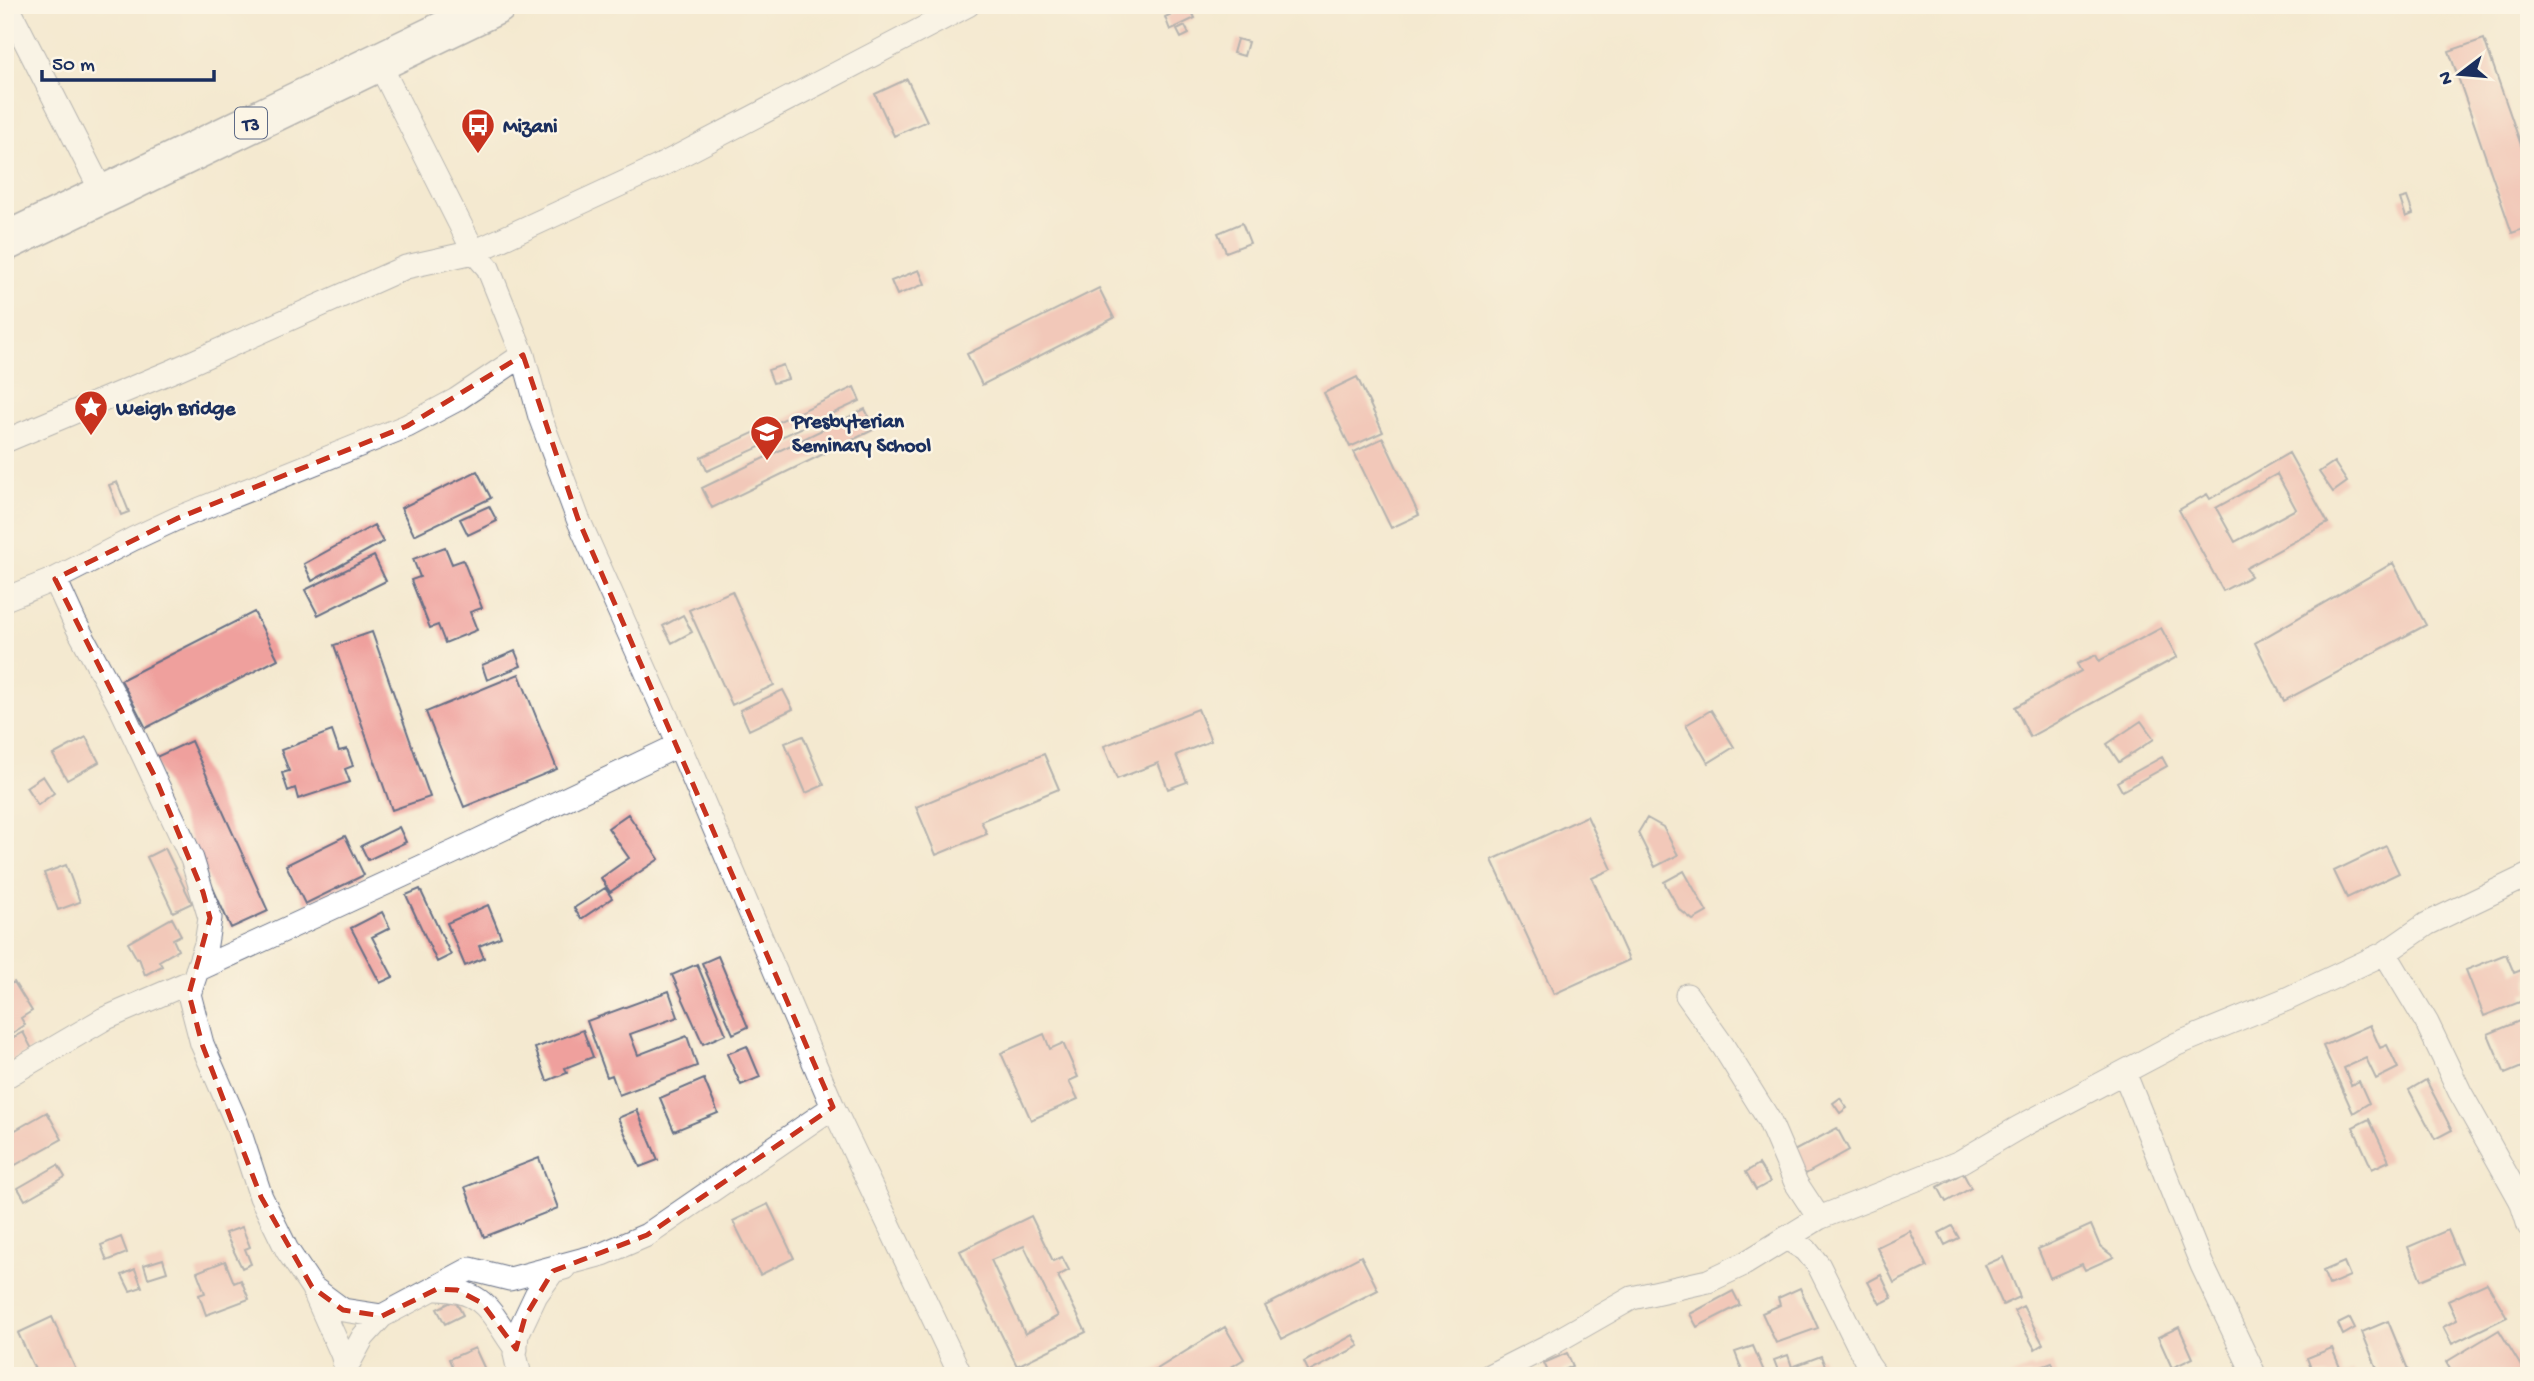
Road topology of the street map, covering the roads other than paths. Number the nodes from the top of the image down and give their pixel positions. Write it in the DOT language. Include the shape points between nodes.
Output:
graph roads {
  1 [pos="7,5"];
  2 [pos="497,5"];
  3 [pos="968,5"];
  4 [pos="378,61"];
  5 [pos="104,196"];
  6 [pos="5,242"];
  7 [pos="474,252"];
  8 [pos="523,355"];
  9 [pos="5,441"];
  10 [pos="55,579"];
  11 [pos="5,598"];
  12 [pos="679,745"];
  13 [pos="2529,875"];
  14 [pos="2385,953"];
  15 [pos="195,975"];
  16 [pos="1687,995"];
  17 [pos="2124,1072"];
  18 [pos="5,1077"];
  19 [pos="833,1107"];
  20 [pos="2525,1199"];
  21 [pos="1819,1217"];
  22 [pos="2529,1226"];
  23 [pos="1786,1238"];
  24 [pos="604,1254"];
  25 [pos="312,1287"];
  26 [pos="437,1289"];
  27 [pos="382,1316"];
  28 [pos="516,1349"];
  29 [pos="346,1372"];
  30 [pos="520,1376"];
  31 [pos="961,1376"];
  32 [pos="1489,1376"];
  33 [pos="1876,1376"];
  34 [pos="2255,1376"];
  1 -- 5 [label="street"];
  2 -- 4 [label="highway, T3"];
  3 -- 7 [label="street" via="658,167"];
  4 -- 5 [label="highway, T3"];
  4 -- 7 [label="street"];
  5 -- 6 [label="highway, T3"];
  7 -- 8 [label="street" via="488,268"];
  7 -- 9 [label="street" via="406,267"];
  8 -- 10 [label="street" via="407,426 178,518"];
  8 -- 12 [label="street" via="540,417 578,519"];
  10 -- 11 [label="street"];
  10 -- 15 [label="street" via="192,859 210,918"];
  12 -- 15 [label="street"];
  12 -- 19 [label="street"];
  13 -- 14 [label="street" via="2427,924"];
  14 -- 17 [label="street"];
  14 -- 20 [label="street" via="2427,1023 2460,1093"];
  15 -- 18 [label="street" via="104,1019"];
  15 -- 25 [label="street" via="190,1006 202,1045 237,1124 261,1197 287,1250"];
  16 -- 21 [label="street" via="1769,1120 1796,1183"];
  17 -- 21 [label="street" via="1960,1162"];
  17 -- 34 [label="street" via="2202,1265"];
  19 -- 24 [label="street" via="647,1235"];
  19 -- 31 [label="street"];
  20 -- 22 [label="street"];
  21 -- 23 [label="street"];
  23 -- 32 [label="street" via="1708,1281 1632,1298"];
  23 -- 33 [label="street" via="1806,1250 1819,1266"];
  24 -- 26 [label="street" via="510,1279 470,1269"];
  24 -- 28 [label="street" via="553,1271 525,1317"];
  25 -- 27 [label="street" via="343,1310"];
  25 -- 29 [label="street"];
  26 -- 27 [label="street"];
  26 -- 28 [label="street" via="473,1295"];
  27 -- 29 [label="street" via="363,1337"];
  28 -- 30 [label="street"];
}
